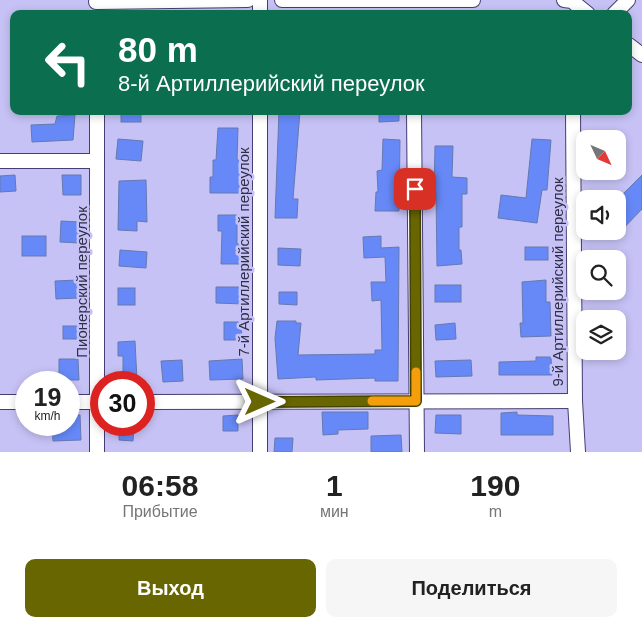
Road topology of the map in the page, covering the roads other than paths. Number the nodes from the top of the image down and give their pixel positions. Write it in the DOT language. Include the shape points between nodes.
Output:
graph roads {
  1 [pos="248,0"];
  2 [pos="282,0"];
  3 [pos="474,0"];
  4 [pos="628,0"];
  5 [pos="96,5"];
  6 [pos="413,5"];
  7 [pos="618,10"];
  8 [pos="632,47"];
  9 [pos="642,55"];
  10 [pos="96,115"];
  11 [pos="260,115"];
  12 [pos="414,115"];
  13 [pos="572,115"];
  14 [pos="0,160"];
  15 [pos="97,161"];
  16 [pos="99,371"];
  17 [pos="416,401"];
  18 [pos="575,401"];
  19 [pos="0,402"];
  20 [pos="15,402"];
  21 [pos="155,402"];
  22 [pos="260,402"];
  23 [pos="98,436"];
  24 [pos="97,452"];
  25 [pos="260,452"];
  26 [pos="417,452"];
  27 [pos="578,452"];
  1 -- 5 [label="street"];
  2 -- 6 [label="street"];
  3 -- 6 [label="street"];
  4 -- 7 [label="street"];
  8 -- 9 [label="street"];
  10 -- 15 [label="street, Пионерский переулок"];
  11 -- 22 [label="street, 7-й Артиллерийский переулок"];
  12 -- 17 [label="street"];
  13 -- 18 [label="street, 9-й Артиллерийский переулок"];
  14 -- 15 [label="street"];
  15 -- 16 [label="street, Пионерский переулок"];
  17 -- 18 [label="street"];
  17 -- 22 [label="street"];
  17 -- 26 [label="street"];
  18 -- 27 [label="street, 9-й Артиллерийский переулок"];
  19 -- 20 [label="street"];
  21 -- 22 [label="street"];
  22 -- 25 [label="street, 7-й Артиллерийский переулок"];
  23 -- 24 [label="street, Пионерский переулок"];
}
